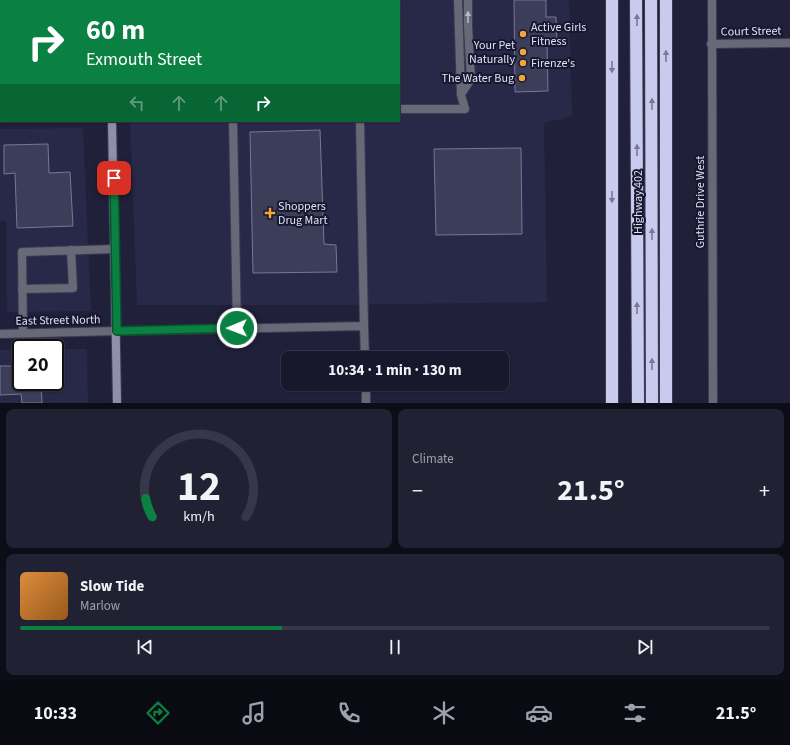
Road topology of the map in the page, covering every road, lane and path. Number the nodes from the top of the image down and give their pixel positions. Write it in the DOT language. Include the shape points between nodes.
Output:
graph roads {
  1 [pos="458,0"];
  2 [pos="468,0"];
  3 [pos="612,0"];
  4 [pos="636,0"];
  5 [pos="651,0"];
  6 [pos="666,0"];
  7 [pos="712,0"];
  8 [pos="790,43"];
  9 [pos="712,44"];
  10 [pos="461,95"];
  11 [pos="400,109"];
  12 [pos="112,122"];
  13 [pos="233,122"];
  14 [pos="360,122"];
  15 [pos="115,249"];
  16 [pos="71,250"];
  17 [pos="22,289"];
  18 [pos="364,326"];
  19 [pos="237,328"];
  20 [pos="117,331"];
  21 [pos="23,333"];
  22 [pos="0,334"];
  23 [pos="365,351"];
  24 [pos="366,391"];
  25 [pos="117,403"];
  26 [pos="366,403"];
  27 [pos="612,403"];
  28 [pos="638,403"];
  29 [pos="652,403"];
  30 [pos="666,403"];
  31 [pos="713,403"];
  1 -- 10 [label="street"];
  10 -- 2 [label="street, one-way" via="471,79"];
  3 -- 27 [label="highway, one-way"];
  28 -- 4 [label="highway, one-way"];
  29 -- 5 [label="highway, Highway 402, one-way"];
  30 -- 6 [label="highway, one-way"];
  7 -- 9 [label="street, Guthrie Drive West"];
  8 -- 9 [label="street, Court Street"];
  9 -- 31 [label="street, Guthrie Drive West"];
  10 -- 11 [label="street" via="465,109"];
  12 -- 15 [label="main road"];
  13 -- 19 [label="street"];
  14 -- 18 [label="street"];
  15 -- 16 [label="street"];
  15 -- 20 [label="main road"];
  16 -- 17 [label="street" via="22,252"];
  16 -- 17 [label="street" via="73,288"];
  17 -- 21 [label="street"];
  18 -- 19 [label="street, East Street North"];
  18 -- 23 [label="street"];
  19 -- 20 [label="street, East Street North"];
  20 -- 21 [label="street, East Street North"];
  20 -- 25 [label="main road"];
  21 -- 22 [label="street, East Street North"];
  24 -- 26 [label="street"];
}
